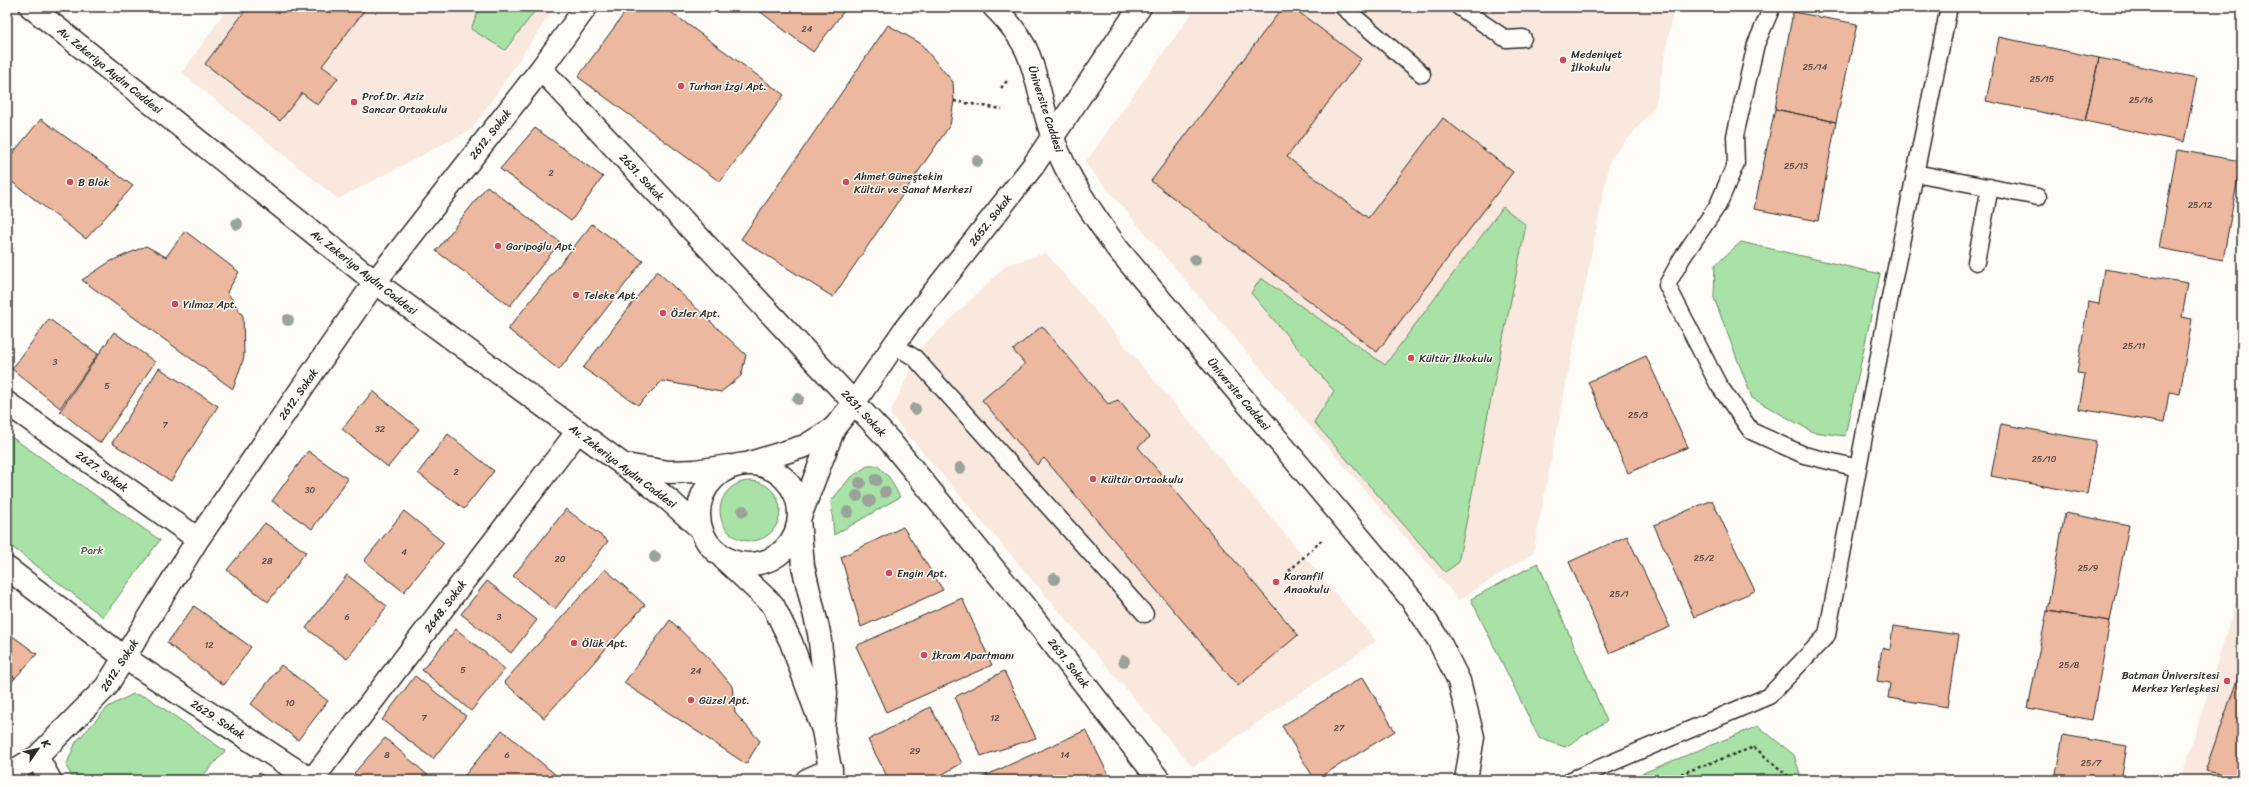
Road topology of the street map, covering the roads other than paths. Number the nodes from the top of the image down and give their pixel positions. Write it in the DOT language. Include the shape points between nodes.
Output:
graph roads {
  1 [pos="31,7"];
  2 [pos="586,7"];
  3 [pos="994,7"];
  4 [pos="1140,7"];
  5 [pos="1343,7"];
  6 [pos="1459,7"];
  7 [pos="1772,7"];
  8 [pos="1949,7"];
  9 [pos="1523,38"];
  10 [pos="541,69"];
  11 [pos="1422,74"];
  12 [pos="1053,138"];
  13 [pos="1915,173"];
  14 [pos="1990,187"];
  15 [pos="2038,197"];
  16 [pos="1976,262"];
  17 [pos="375,282"];
  18 [pos="894,345"];
  19 [pos="7,402"];
  20 [pos="854,403"];
  21 [pos="834,428"];
  22 [pos="578,431"];
  23 [pos="743,464"];
  24 [pos="622,465"];
  25 [pos="1858,468"];
  26 [pos="799,519"];
  27 [pos="701,529"];
  28 [pos="198,539"];
  29 [pos="721,556"];
  30 [pos="7,568"];
  31 [pos="1145,614"];
  32 [pos="125,658"];
  33 [pos="823,730"];
  34 [pos="37,757"];
  35 [pos="7,775"];
  36 [pos="832,775"];
  37 [pos="50,780"];
  38 [pos="312,780"];
  39 [pos="807,780"];
  40 [pos="1159,780"];
  41 [pos="1466,780"];
  42 [pos="1571,780"];
  1 -- 17 [label="street, Av. Zekeriya Aydın Caddesi"];
  2 -- 10 [label="street, 2612. Sokak"];
  3 -- 12 [label="street, Üniversite Caddesi" via="1008,21 1029,56"];
  4 -- 12 [label="street, 2652. Sokak"];
  5 -- 11 [label="lane"];
  6 -- 9 [label="lane" via="1506,39"];
  7 -- 25 [label="lane" via="1756,44 1735,136 1736,163 1718,205 1667,285 1718,384 1752,431 1804,455"];
  8 -- 13 [label="lane"];
  10 -- 17 [label="street, 2612. Sokak"];
  10 -- 20 [label="street, 2631. Sokak"];
  12 -- 18 [label="street, 2652. Sokak"];
  12 -- 41 [label="street, Üniversite Caddesi" via="1068,174 1117,248 1412,600 1438,639 1459,681 1473,737"];
  13 -- 14 [label="lane"];
  13 -- 25 [label="lane"];
  14 -- 15 [label="lane"];
  14 -- 16 [label="lane"];
  17 -- 22 [label="street, Av. Zekeriya Aydın Caddesi"];
  17 -- 28 [label="street, 2612. Sokak"];
  18 -- 20 [label="street, 2652. Sokak"];
  18 -- 31 [label="lane" via="915,358"];
  19 -- 28 [label="street, 2627. Sokak"];
  20 -- 21 [label="street, 2652. Sokak"];
  20 -- 40 [label="street, 2631. Sokak" via="889,440 1019,599"];
  21 -- 23 [label="street" via="806,446"];
  21 -- 26 [label="street"];
  22 -- 24 [label="street, Av. Zekeriya Aydın Caddesi"];
  22 -- 38 [label="street, 2648. Sokak"];
  23 -- 24 [label="street" via="669,472"];
  23 -- 26 [label="street" via="766,466 780,474 791,486 798,502"];
  23 -- 27 [label="street" via="720,472 709,484 702,498 699,514"];
  24 -- 27 [label="street, Av. Zekeriya Aydın Caddesi" via="670,501"];
  25 -- 42 [label="lane" via="1827,635 1769,696"];
  26 -- 29 [label="street" via="795,536 785,550 771,560 754,564 737,563"];
  26 -- 33 [label="street" via="802,566 819,633 826,693"];
  27 -- 29 [label="street"];
  28 -- 32 [label="street, 2612. Sokak"];
  29 -- 33 [label="street" via="773,606 791,642"];
  30 -- 32 [label="street, 2629. Sokak"];
  32 -- 34 [label="street, 2612. Sokak" via="106,688"];
  32 -- 38 [label="street, 2629. Sokak"];
  33 -- 36 [label="street"];
  34 -- 35 [label="street, 2612. Sokak"];
  34 -- 37 [label="street"];
  36 -- 39 [label="street"];
}
